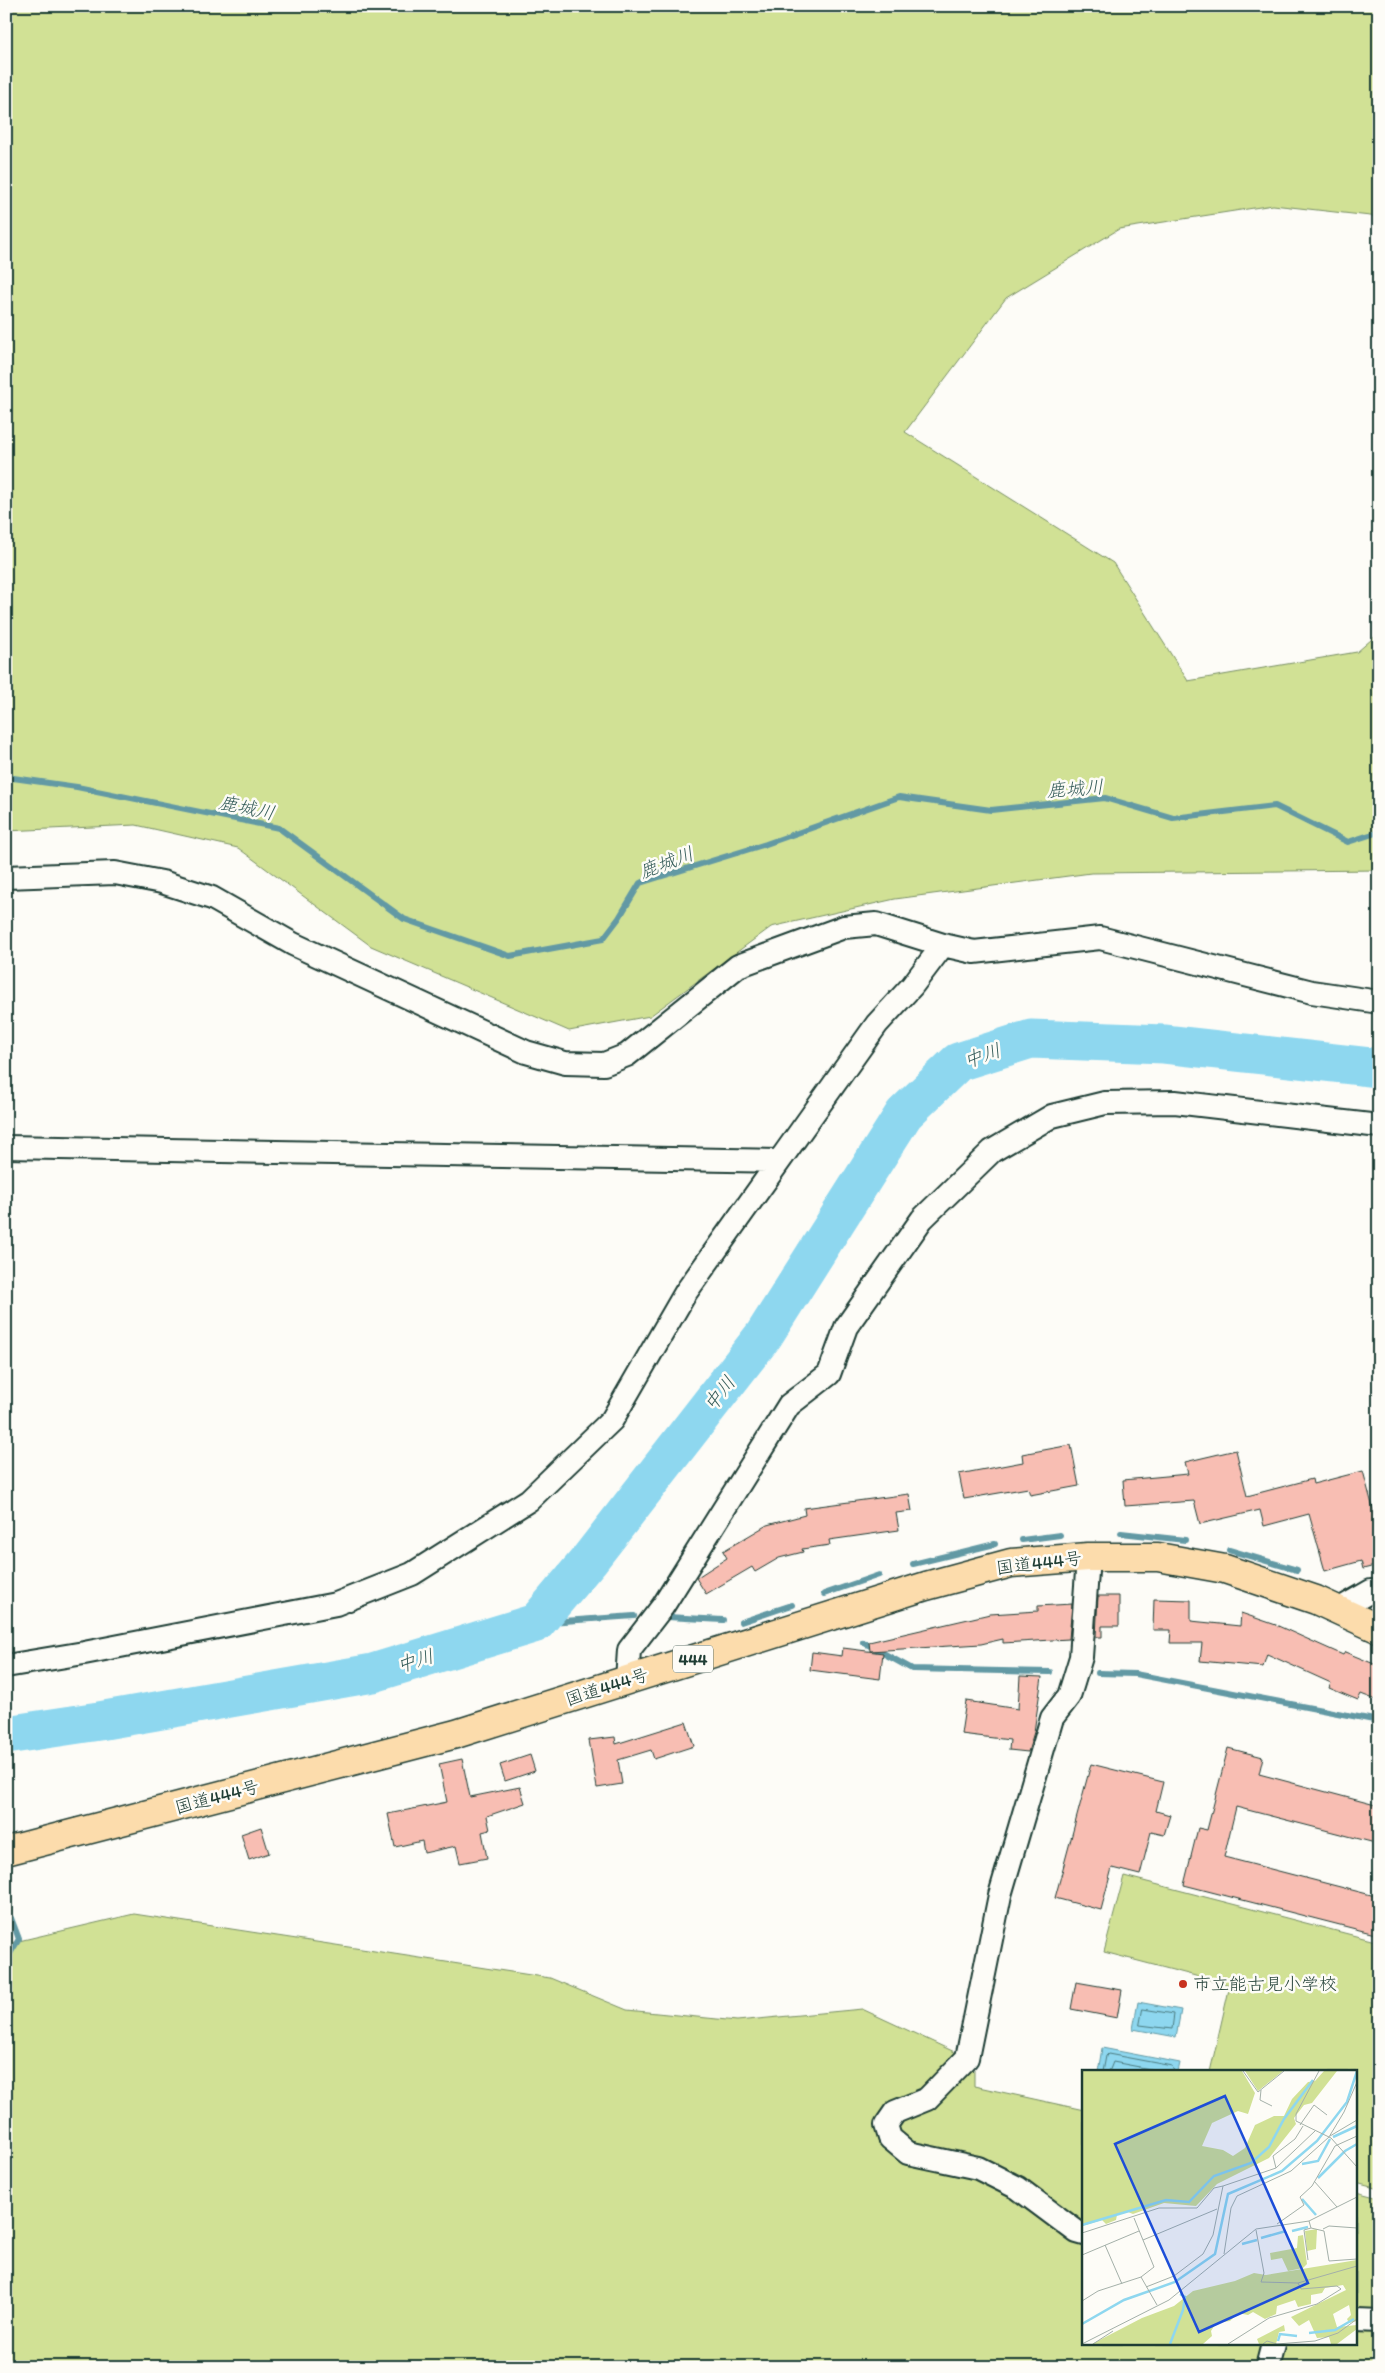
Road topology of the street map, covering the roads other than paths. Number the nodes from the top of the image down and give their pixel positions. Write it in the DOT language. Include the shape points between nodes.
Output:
graph roads {
  1 [pos="6,877"];
  2 [pos="943,945"];
  3 [pos="1379,1002"];
  4 [pos="1379,1126"];
  5 [pos="6,1147"];
  6 [pos="778,1161"];
  7 [pos="1088,1557"];
  8 [pos="1379,1592"];
  9 [pos="1338,1610"];
  10 [pos="1379,1629"];
  11 [pos="6,1666"];
  12 [pos="626,1680"];
  13 [pos="6,1851"];
  14 [pos="1082,2233"];
  15 [pos="1358,2320"];
  16 [pos="1379,2321"];
  17 [pos="1273,2346"];
  18 [pos="1268,2367"];
  1 -- 2 [label="street" via="116,873 162,882 212,898 302,948 526,1052 565,1063 604,1064 626,1055 738,966 844,927 876,924"];
  2 -- 3 [label="street" via="974,952 1100,938 1312,992"];
  2 -- 6 [label="street" via="877,1024"];
  4 -- 12 [label="street" via="1175,1102 1105,1103 1052,1116 992,1152 922,1219 846,1327 829,1374 789,1404 663,1606 628,1650"];
  5 -- 6 [label="street"];
  6 -- 11 [label="street" via="686,1292 612,1420 529,1500 412,1574 336,1604"];
  7 -- 9 [label="highway, 国道444号 / 444" via="1158,1557 1224,1569"];
  7 -- 12 [label="highway, 国道444号 / 444" via="1001,1566 926,1586"];
  7 -- 14 [label="street" via="1081,1657 1069,1696 1052,1718 1000,1895 968,2058 926,2099 894,2112 886,2125 890,2138 908,2153 978,2168 1018,2188"];
  8 -- 9 [label="street" via="1371,1591"];
  9 -- 10 [label="highway, 国道444号 / 444"];
  12 -- 13 [label="highway, 国道444号 / 444" via="456,1734"];
  15 -- 16 [label="street"];
  17 -- 18 [label="street"];
}
